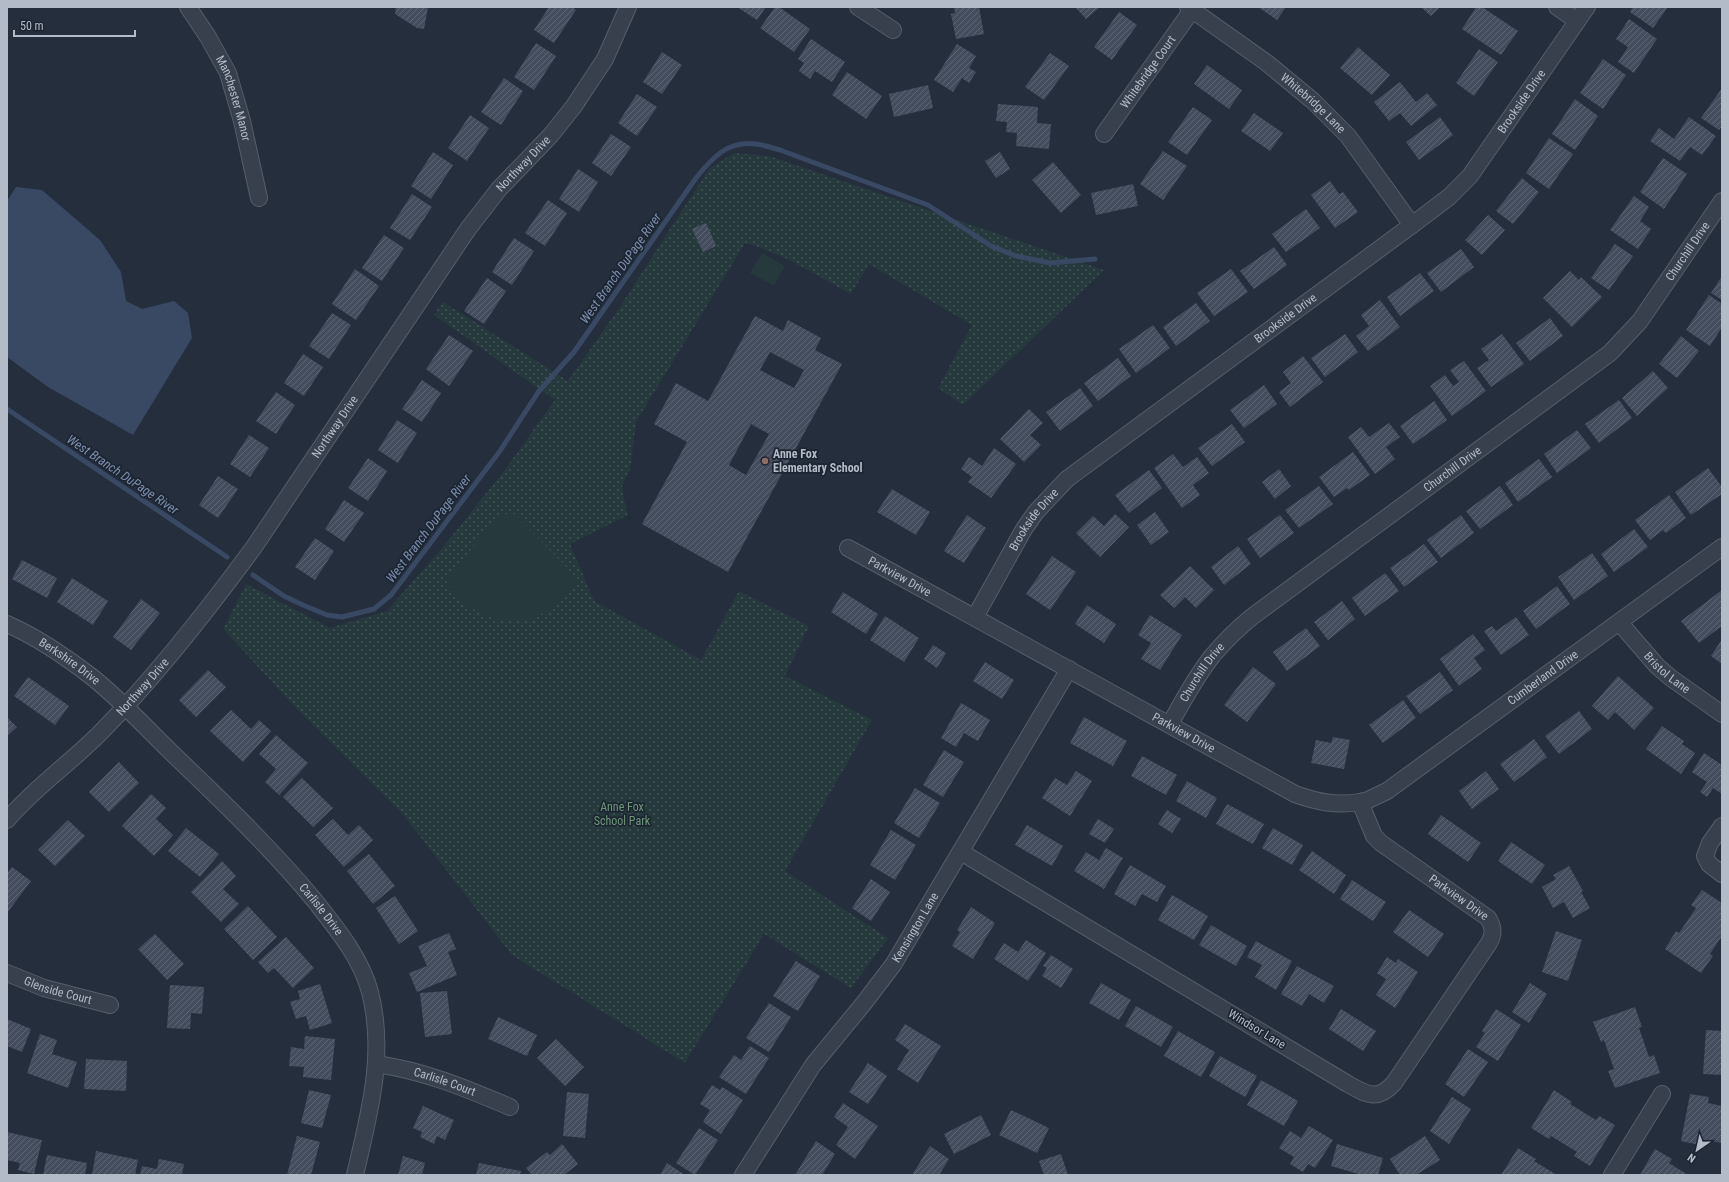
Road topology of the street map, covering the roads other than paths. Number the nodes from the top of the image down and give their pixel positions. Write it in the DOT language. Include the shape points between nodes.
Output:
graph roads {
  1 [pos="188,7"];
  2 [pos="628,7"];
  3 [pos="858,7"];
  4 [pos="1557,7"];
  5 [pos="1587,7"];
  6 [pos="1190,8"];
  7 [pos="1577,21"];
  8 [pos="893,30"];
  9 [pos="1104,134"];
  10 [pos="259,198"];
  11 [pos="1722,201"];
  12 [pos="1412,225"];
  13 [pos="1722,546"];
  14 [pos="848,548"];
  15 [pos="975,617"];
  16 [pos="1619,622"];
  17 [pos="7,624"];
  18 [pos="1069,669"];
  19 [pos="125,707"];
  20 [pos="1722,714"];
  21 [pos="1170,724"];
  22 [pos="1360,802"];
  23 [pos="7,820"];
  24 [pos="1722,826"];
  25 [pos="961,852"];
  26 [pos="1722,874"];
  27 [pos="1493,928"];
  28 [pos="7,973"];
  29 [pos="110,1005"];
  30 [pos="376,1064"];
  31 [pos="1662,1094"];
  32 [pos="510,1107"];
  33 [pos="355,1175"];
  34 [pos="743,1175"];
  35 [pos="1612,1175"];
  1 -- 10 [label="street, Manchester Manor" via="228,73 242,121"];
  2 -- 19 [label="street, Northway Drive" via="605,59 574,106 481,212 254,547 188,634"];
  3 -- 8 [label="street"];
  4 -- 7 [label="street"];
  5 -- 7 [label="street, Brookside Drive"];
  6 -- 9 [label="street, Whitebridge Court"];
  6 -- 12 [label="street, Whitebridge Lane" via="1267,63 1318,106 1348,136"];
  7 -- 12 [label="street, Brookside Drive" via="1470,176 1449,197"];
  11 -- 21 [label="street, Churchill Drive" via="1644,315 1610,353 1253,616 1212,656"];
  12 -- 15 [label="street, Brookside Drive" via="1067,479 1024,529"];
  13 -- 16 [label="street, Cumberland Drive"];
  14 -- 15 [label="street, Parkview Drive"];
  15 -- 18 [label="street, Parkview Drive"];
  16 -- 20 [label="street, Bristol Lane" via="1657,666"];
  16 -- 22 [label="street, Cumberland Drive" via="1387,791"];
  17 -- 19 [label="street, Berkshire Drive" via="69,660"];
  18 -- 21 [label="street, Parkview Drive"];
  18 -- 25 [label="street, Kensington Lane"];
  19 -- 23 [label="street, Northway Drive"];
  19 -- 30 [label="street, Carlisle Drive" via="251,829 334,925 363,972 369,991 377,1030"];
  21 -- 22 [label="street, Parkview Drive" via="1301,796 1319,802"];
  22 -- 27 [label="street, Parkview Drive" via="1374,836 1380,843 1488,918"];
  24 -- 26 [label="street" via="1710,843 1706,856 1709,864"];
  25 -- 27 [label="street, Windsor Lane" via="1348,1084 1373,1095 1384,1093 1394,1083 1489,943"];
  25 -- 34 [label="street, Kensington Lane" via="893,965 813,1065"];
  28 -- 29 [label="street, Glenside Court" via="44,988"];
  30 -- 32 [label="street, Carlisle Court" via="404,1068 436,1077"];
  30 -- 33 [label="street, Carlisle Drive"];
  31 -- 35 [label="street"];
}
